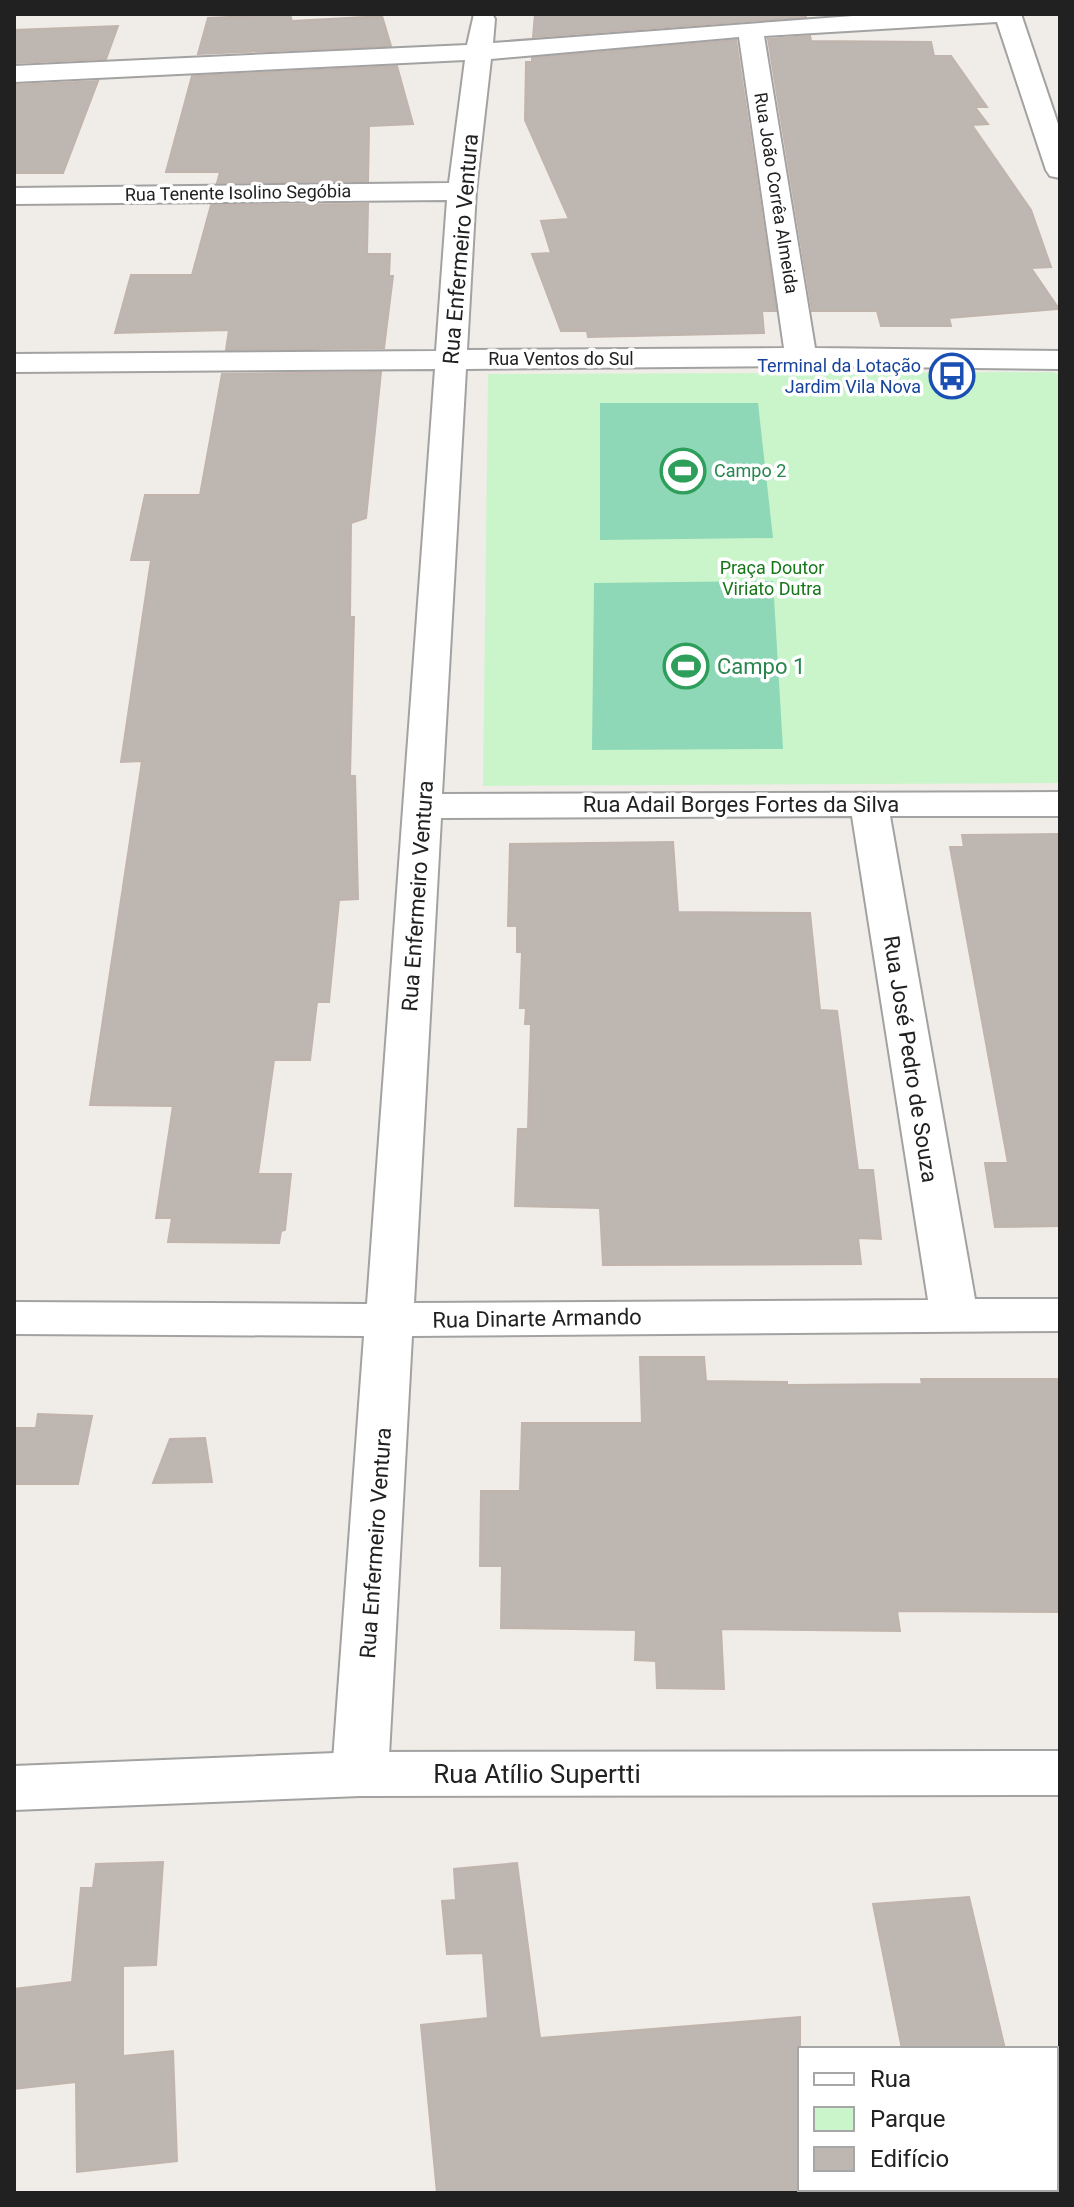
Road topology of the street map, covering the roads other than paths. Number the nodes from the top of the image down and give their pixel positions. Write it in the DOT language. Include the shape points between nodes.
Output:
graph roads {
  1 [pos="1008,14"];
  2 [pos="750,29"];
  3 [pos="481,36"];
  4 [pos="14,74"];
  5 [pos="1060,170"];
  6 [pos="462,191"];
  7 [pos="14,196"];
  8 [pos="801,357"];
  9 [pos="451,359"];
  10 [pos="1059,361"];
  11 [pos="14,363"];
  12 [pos="869,804"];
  13 [pos="1060,804"];
  14 [pos="423,806"];
  15 [pos="954,1315"];
  16 [pos="1060,1315"];
  17 [pos="14,1318"];
  18 [pos="390,1320"];
  19 [pos="1060,1773"];
  20 [pos="360,1774"];
  21 [pos="14,1788"];
  1 -- 2 [label="street"];
  1 -- 5 [label="street"];
  2 -- 3 [label="street"];
  2 -- 8 [label="street, Rua João Corrêa Almeida"];
  3 -- 4 [label="street"];
  3 -- 6 [label="street, Rua Enfermeiro Ventura"];
  6 -- 7 [label="street, Rua Tenente Isolino Segóbia"];
  6 -- 9 [label="street, Rua Enfermeiro Ventura"];
  8 -- 9 [label="street, Rua Ventos do Sul"];
  8 -- 10 [label="street, Rua Ventos do Sul"];
  9 -- 11 [label="street, Rua Ventos do Sul"];
  9 -- 14 [label="street, Rua Enfermeiro Ventura"];
  12 -- 13 [label="street, Rua Adail Borges Fortes da Silva"];
  12 -- 14 [label="street, Rua Adail Borges Fortes da Silva"];
  12 -- 15 [label="street, Rua José Pedro de Souza"];
  14 -- 18 [label="street, Rua Enfermeiro Ventura"];
  15 -- 16 [label="street, Rua Dinarte Armando"];
  15 -- 18 [label="street, Rua Dinarte Armando"];
  17 -- 18 [label="street, Rua Dinarte Armando"];
  18 -- 20 [label="street, Rua Enfermeiro Ventura"];
  19 -- 20 [label="street, Rua Atílio Supertti"];
  20 -- 21 [label="street, Rua Atílio Supertti"];
}
